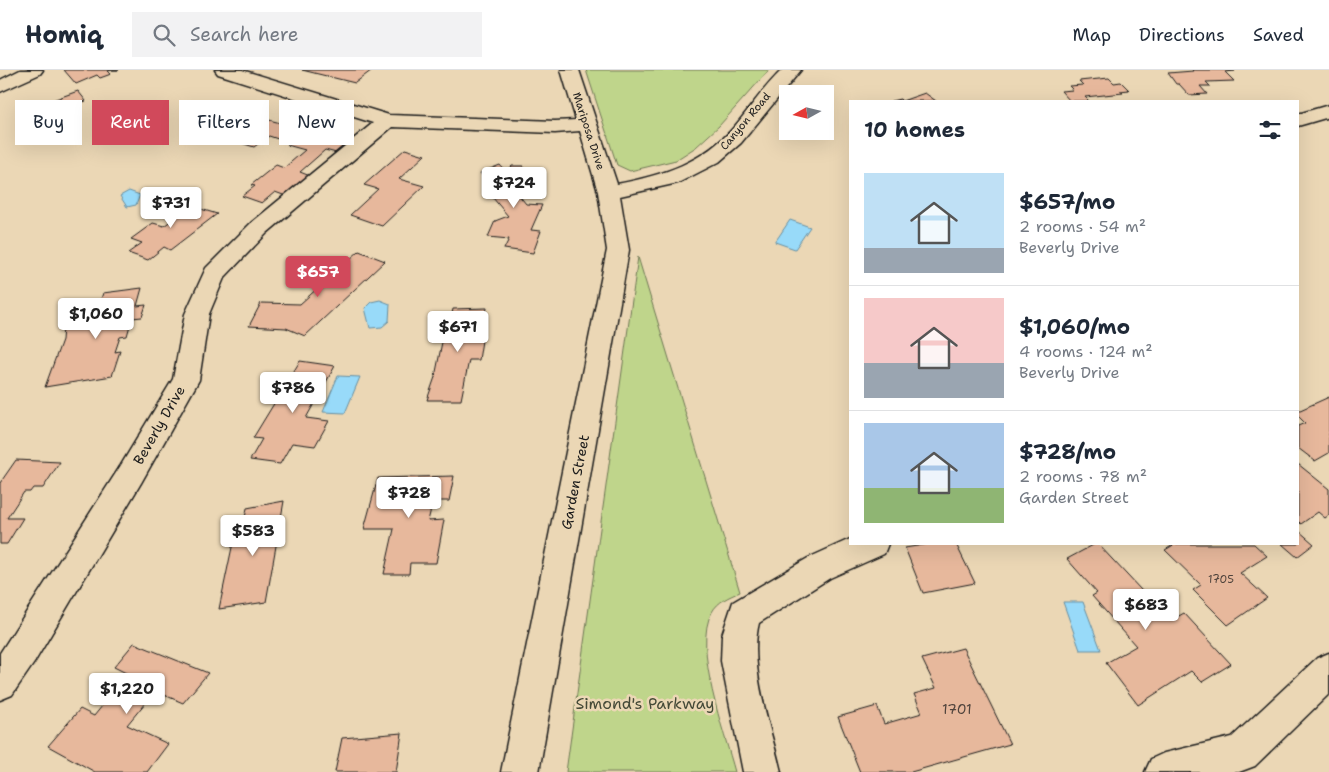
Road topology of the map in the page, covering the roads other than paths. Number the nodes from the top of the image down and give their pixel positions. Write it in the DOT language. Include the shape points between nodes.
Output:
graph roads {
  1 [pos="34,70"];
  2 [pos="224,70"];
  3 [pos="570,70"];
  4 [pos="792,70"];
  5 [pos="0,87"];
  6 [pos="1329,112"];
  7 [pos="1299,120"];
  8 [pos="387,121"];
  9 [pos="587,126"];
  10 [pos="609,192"];
  11 [pos="871,545"];
  12 [pos="1329,670"];
  13 [pos="0,683"];
  14 [pos="520,772"];
  15 [pos="762,772"];
  16 [pos="1164,772"];
  1 -- 5 [label="street"];
  2 -- 8 [label="street"];
  3 -- 9 [label="street, Mariposa Drive"];
  4 -- 10 [label="street, Canyon Road" via="725,148 706,163 664,181"];
  6 -- 7 [label="street"];
  8 -- 9 [label="street"];
  8 -- 13 [label="street, Beverly Drive" via="259,228 214,274 197,314 186,380 132,474"];
  9 -- 10 [label="street, Mariposa Drive"];
  10 -- 14 [label="street, Garden Street" via="618,250"];
  11 -- 15 [label="street" via="819,568 745,613 739,635 738,661"];
  12 -- 16 [label="street" via="1242,753"];
}
